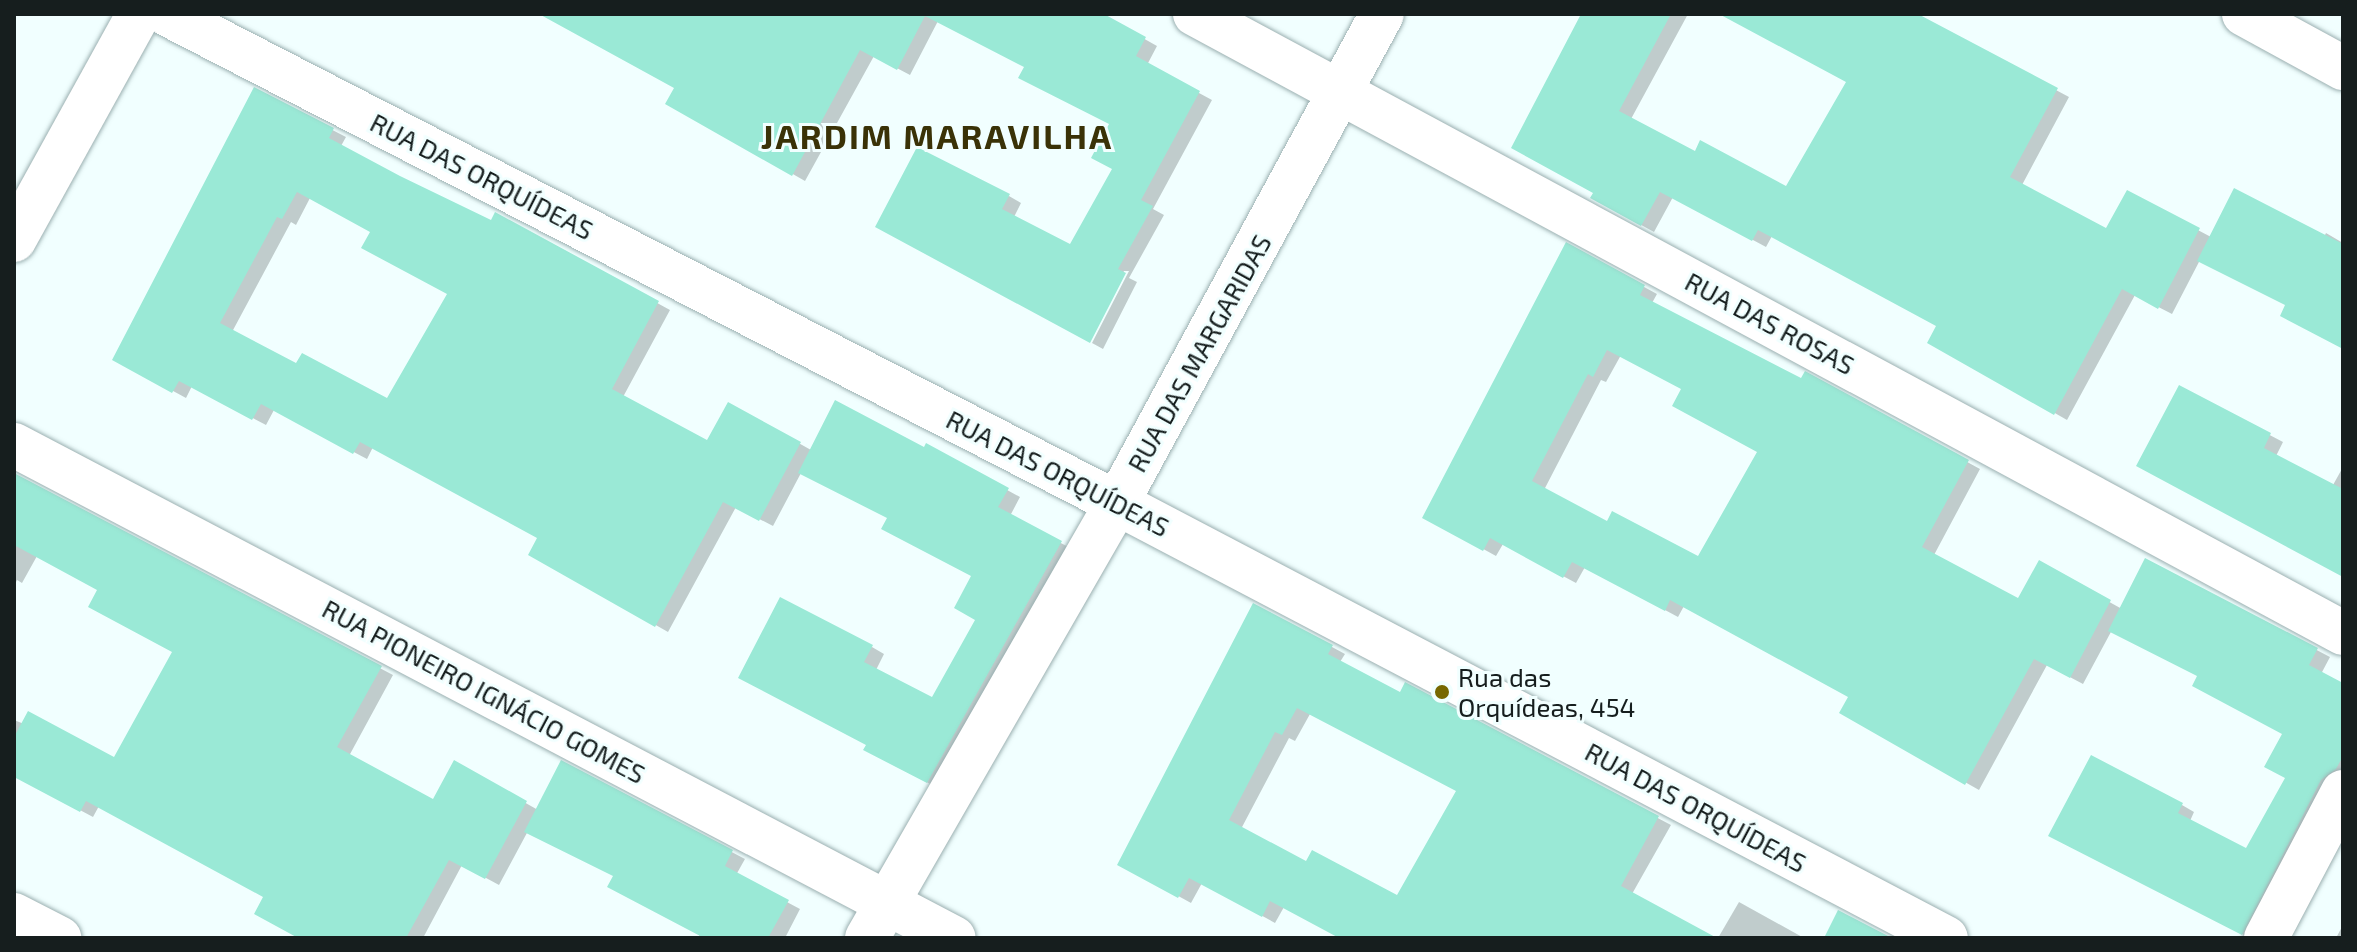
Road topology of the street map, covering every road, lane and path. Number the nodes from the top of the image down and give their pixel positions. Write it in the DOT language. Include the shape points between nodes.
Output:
graph roads {
  1 [pos="139,14"];
  2 [pos="167,14"];
  3 [pos="1195,14"];
  4 [pos="1382,14"];
  5 [pos="2244,14"];
  6 [pos="2343,68"];
  7 [pos="1341,91"];
  8 [pos="14,240"];
  9 [pos="14,445"];
  10 [pos="1117,503"];
  11 [pos="2343,633"];
  12 [pos="2343,792"];
  13 [pos="14,915"];
  14 [pos="878,921"];
  15 [pos="59,938"];
  16 [pos="954,938"];
  17 [pos="1946,938"];
  18 [pos="2266,938"];
  1 -- 8 [label="street"];
  2 -- 10 [label="street, RUA DAS ORQUÍDEAS"];
  3 -- 7 [label="street, RUA DAS ROSAS"];
  4 -- 7 [label="street, RUA DAS MARGARIDAS"];
  5 -- 6 [label="street"];
  7 -- 10 [label="street, RUA DAS MARGARIDAS"];
  7 -- 11 [label="street, RUA DAS ROSAS"];
  9 -- 14 [label="street, RUA PIONEIRO IGNÁCIO GOMES"];
  10 -- 14 [label="street, RUA DAS MARGARIDAS"];
  10 -- 17 [label="street, RUA DAS ORQUÍDEAS"];
  12 -- 18 [label="street"];
  13 -- 15 [label="street"];
  14 -- 16 [label="street, RUA PIONEIRO IGNÁCIO GOMES"];
}
